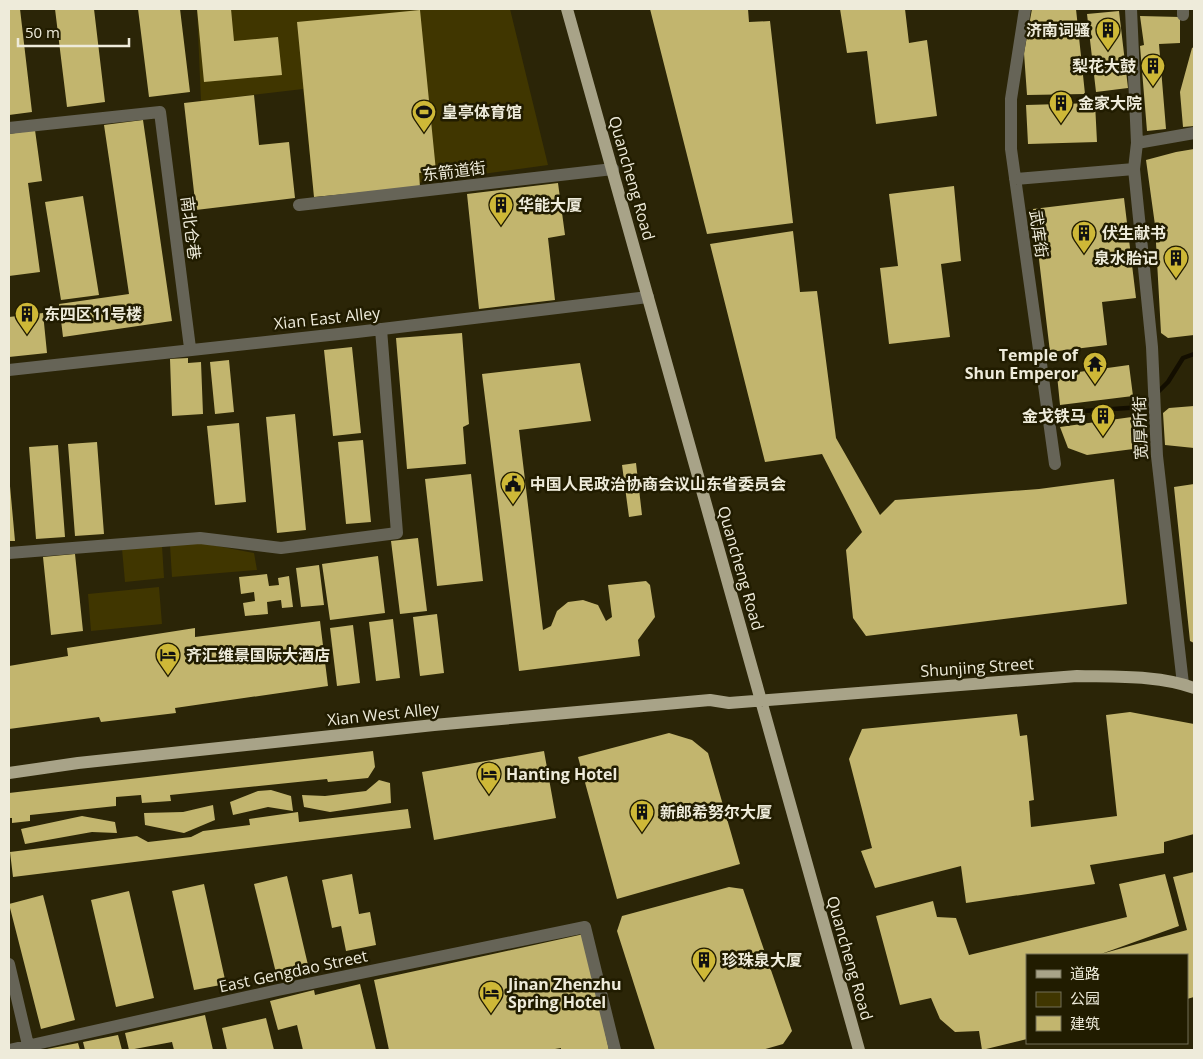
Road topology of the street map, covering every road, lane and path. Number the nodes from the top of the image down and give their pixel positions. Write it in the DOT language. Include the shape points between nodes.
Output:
graph roads {
  1 [pos="567,9"];
  2 [pos="1025,9"];
  3 [pos="1131,9"];
  4 [pos="9,128"];
  5 [pos="1194,132"];
  6 [pos="1137,143"];
  7 [pos="612,169"];
  8 [pos="1134,169"];
  9 [pos="1015,179"];
  10 [pos="299,205"];
  11 [pos="648,297"];
  12 [pos="381,329"];
  13 [pos="190,348"];
  14 [pos="9,370"];
  15 [pos="1055,464"];
  16 [pos="9,553"];
  17 [pos="1189,686"];
  18 [pos="761,700"];
  19 [pos="9,773"];
  20 [pos="9,964"];
  21 [pos="28,1045"];
  22 [pos="9,1050"];
  23 [pos="615,1050"];
  24 [pos="859,1050"];
  1 -- 7 [label="main road, Quancheng Road"];
  2 -- 9 [label="street, 武库街" via="1011,99"];
  3 -- 6 [label="street"];
  4 -- 13 [label="street, 南北仓巷" via="160,112"];
  5 -- 6 [label="street"];
  6 -- 8 [label="street, 宽厚所街"];
  7 -- 10 [label="street, 东箭道街"];
  7 -- 11 [label="main road, Quancheng Road"];
  8 -- 9 [label="street"];
  8 -- 17 [label="street, 宽厚所街" via="1155,382 1157,456"];
  9 -- 15 [label="street, 武库街"];
  11 -- 12 [label="street, Xian East Alley"];
  11 -- 18 [label="main road, Quancheng Road"];
  12 -- 13 [label="street, Xian East Alley"];
  12 -- 16 [label="street" via="397,533 282,548 200,538"];
  13 -- 14 [label="street, Xian East Alley"];
  17 -- 18 [label="main road, Shunjing Street" via="1128,678 1077,676"];
  18 -- 19 [label="main road, Xian West Alley" via="729,703 710,700 505,718"];
  18 -- 24 [label="main road, Quancheng Road"];
  20 -- 21 [label="street"];
  21 -- 22 [label="street, East Gengdao Street"];
  21 -- 23 [label="street, East Gengdao Street" via="585,927"];
}
